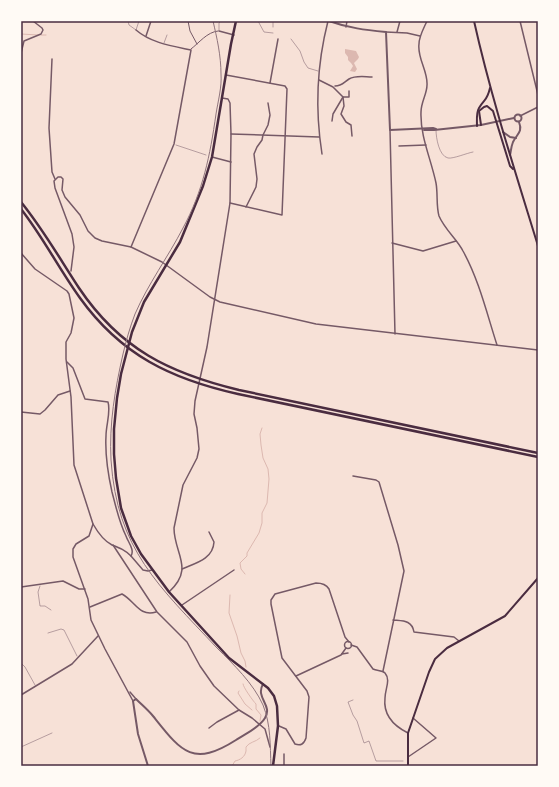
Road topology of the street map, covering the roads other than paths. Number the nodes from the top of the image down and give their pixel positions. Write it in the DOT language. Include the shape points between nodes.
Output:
graph roads {
  1 [pos="33,21"];
  2 [pos="128,21"];
  3 [pos="139,21"];
  4 [pos="151,21"];
  5 [pos="188,21"];
  6 [pos="221,21"];
  7 [pos="236,21"];
  8 [pos="258,21"];
  9 [pos="273,21"];
  10 [pos="329,21"];
  11 [pos="347,21"];
  12 [pos="400,21"];
  13 [pos="427,21"];
  14 [pos="474,21"];
  15 [pos="520,21"];
  16 [pos="273,27"];
  17 [pos="346,27"];
  18 [pos="136,30"];
  19 [pos="219,31"];
  20 [pos="386,32"];
  21 [pos="398,32"];
  22 [pos="272,33"];
  23 [pos="167,35"];
  24 [pos="234,35"];
  25 [pos="146,36"];
  26 [pos="420,36"];
  27 [pos="278,39"];
  28 [pos="292,39"];
  29 [pos="164,44"];
  30 [pos="197,45"];
  31 [pos="191,50"];
  32 [pos="21,54"];
  33 [pos="52,59"];
  34 [pos="320,72"];
  35 [pos="226,75"];
  36 [pos="372,77"];
  37 [pos="319,80"];
  38 [pos="270,83"];
  39 [pos="334,86"];
  40 [pos="490,86"];
  41 [pos="349,91"];
  42 [pos="538,95"];
  43 [pos="343,97"];
  44 [pos="222,98"];
  45 [pos="268,103"];
  46 [pos="538,106"];
  47 [pos="520,116"];
  48 [pos="514,118"];
  49 [pos="332,121"];
  50 [pos="519,122"];
  51 [pos="481,125"];
  52 [pos="477,126"];
  53 [pos="423,129"];
  54 [pos="436,129"];
  55 [pos="390,130"];
  56 [pos="502,131"];
  57 [pos="231,134"];
  58 [pos="263,135"];
  59 [pos="285,136"];
  60 [pos="352,136"];
  61 [pos="320,138"];
  62 [pos="516,138"];
  63 [pos="174,144"];
  64 [pos="426,145"];
  65 [pos="399,146"];
  66 [pos="473,152"];
  67 [pos="322,154"];
  68 [pos="206,155"];
  69 [pos="510,156"];
  70 [pos="212,157"];
  71 [pos="231,162"];
  72 [pos="514,170"];
  73 [pos="55,178"];
  74 [pos="21,202"];
  75 [pos="230,203"];
  76 [pos="246,207"];
  77 [pos="21,209"];
  78 [pos="456,241"];
  79 [pos="392,243"];
  80 [pos="538,246"];
  81 [pos="131,247"];
  82 [pos="21,253"];
  83 [pos="166,264"];
  84 [pos="71,271"];
  85 [pos="68,286"];
  86 [pos="67,291"];
  87 [pos="215,300"];
  88 [pos="395,334"];
  89 [pos="498,345"];
  90 [pos="538,350"];
  91 [pos="67,362"];
  92 [pos="70,391"];
  93 [pos="21,412"];
  94 [pos="538,453"];
  95 [pos="538,457"];
  96 [pos="353,476"];
  97 [pos="93,524"];
  98 [pos="209,532"];
  99 [pos="112,545"];
  100 [pos="122,548"];
  101 [pos="117,551"];
  102 [pos="131,556"];
  103 [pos="182,568"];
  104 [pos="152,570"];
  105 [pos="234,570"];
  106 [pos="538,578"];
  107 [pos="40,585"];
  108 [pos="21,587"];
  109 [pos="85,589"];
  110 [pos="168,592"];
  111 [pos="180,606"];
  112 [pos="90,607"];
  113 [pos="51,610"];
  114 [pos="157,612"];
  115 [pos="393,620"];
  116 [pos="48,634"];
  117 [pos="98,636"];
  118 [pos="349,642"];
  119 [pos="459,642"];
  120 [pos="351,645"];
  121 [pos="346,648"];
  122 [pos="348,653"];
  123 [pos="342,654"];
  124 [pos="78,657"];
  125 [pos="21,664"];
  126 [pos="383,671"];
  127 [pos="296,676"];
  128 [pos="264,684"];
  129 [pos="36,686"];
  130 [pos="128,691"];
  131 [pos="21,695"];
  132 [pos="136,699"];
  133 [pos="353,700"];
  134 [pos="133,701"];
  135 [pos="239,710"];
  136 [pos="412,718"];
  137 [pos="260,724"];
  138 [pos="278,726"];
  139 [pos="209,728"];
  140 [pos="408,733"];
  141 [pos="52,734"];
  142 [pos="270,746"];
  143 [pos="21,747"];
  144 [pos="284,754"];
  145 [pos="408,756"];
  146 [pos="403,761"];
  147 [pos="148,766"];
  148 [pos="273,766"];
  149 [pos="284,766"];
  150 [pos="408,766"];
  1 -- 32 [label="street" via="42,28 42,32 24,41"];
  2 -- 18 [label="lane"];
  3 -- 18 [label="lane"];
  4 -- 25 [label="street"];
  5 -- 30 [label="street"];
  6 -- 19 [label="lane"];
  7 -- 24 [label="main road"];
  8 -- 22 [label="lane" via="264,32"];
  9 -- 16 [label="lane"];
  10 -- 17 [label="street"];
  10 -- 34 [label="street"];
  11 -- 17 [label="street"];
  12 -- 21 [label="street"];
  13 -- 26 [label="street"];
  14 -- 40 [label="main road"];
  15 -- 42 [label="street"];
  17 -- 20 [label="street"];
  18 -- 25 [label="street"];
  19 -- 24 [label="street"];
  19 -- 30 [label="street" via="207,35"];
  20 -- 21 [label="street"];
  20 -- 55 [label="street"];
  21 -- 26 [label="street"];
  23 -- 29 [label="lane"];
  24 -- 35 [label="main road"];
  25 -- 29 [label="street"];
  26 -- 53 [label="street" via="419,48 428,86 421,110"];
  27 -- 38 [label="street"];
  28 -- 34 [label="lane" via="308,68"];
  29 -- 31 [label="street"];
  30 -- 31 [label="street"];
  31 -- 63 [label="street"];
  33 -- 73 [label="street" via="49,128 52,172"];
  34 -- 37 [label="street"];
  35 -- 38 [label="street"];
  35 -- 44 [label="main road"];
  36 -- 39 [label="street" via="357,76"];
  37 -- 39 [label="street"];
  37 -- 61 [label="street"];
  38 -- 59 [label="street" via="288,89"];
  39 -- 43 [label="street"];
  40 -- 52 [label="main road" via="486,100 479,108"];
  40 -- 56 [label="main road"];
  41 -- 43 [label="street" via="349,97"];
  43 -- 49 [label="street" via="333,114"];
  43 -- 60 [label="street" via="341,116 351,125"];
  44 -- 57 [label="street" via="229,101"];
  44 -- 70 [label="main road"];
  45 -- 58 [label="street" via="270,115"];
  46 -- 47 [label="street"];
  47 -- 48 [label="street" via="517,114"];
  47 -- 50 [label="street"];
  48 -- 50 [label="street"];
  48 -- 51 [label="street"];
  50 -- 62 [label="street" via="521,130"];
  51 -- 52 [label="street"];
  51 -- 72 [label="main road" via="479,114 487,106 493,111 510,166"];
  52 -- 54 [label="street"];
  53 -- 54 [label="street"];
  53 -- 55 [label="street"];
  53 -- 64 [label="street"];
  54 -- 66 [label="lane" via="441,152 446,157 452,158"];
  55 -- 79 [label="street"];
  56 -- 62 [label="street" via="510,138"];
  56 -- 69 [label="main road"];
  57 -- 58 [label="street"];
  57 -- 71 [label="street"];
  58 -- 59 [label="street"];
  58 -- 76 [label="street" via="254,154 256,187"];
  59 -- 61 [label="street"];
  59 -- 76 [label="street" via="282,215"];
  61 -- 67 [label="street"];
  62 -- 69 [label="street"];
  63 -- 68 [label="lane"];
  63 -- 81 [label="street"];
  64 -- 65 [label="street"];
  64 -- 78 [label="street" via="440,216"];
  69 -- 72 [label="main road"];
  70 -- 71 [label="street"];
  70 -- 83 [label="main road" via="197,204 180,242"];
  71 -- 75 [label="street"];
  72 -- 80 [label="main road"];
  73 -- 81 [label="street" via="61,177 65,197 92,235 102,241"];
  73 -- 84 [label="street" via="56,194 72,234 74,247"];
  74 -- 94 [label="main road" via="97,313 131,345 172,369 232,388"];
  75 -- 76 [label="street"];
  75 -- 87 [label="street"];
  77 -- 95 [label="main road" via="99,321 134,353 170,373 224,391"];
  78 -- 79 [label="street" via="423,251"];
  78 -- 89 [label="street" via="477,282"];
  79 -- 88 [label="street"];
  81 -- 83 [label="street"];
  82 -- 86 [label="street" via="34,269"];
  83 -- 87 [label="street"];
  83 -- 104 [label="main road" via="144,302 130,337 114,420 114,454 120,503 135,545"];
  85 -- 86 [label="street"];
  86 -- 91 [label="street" via="74,318 66,342"];
  87 -- 88 [label="street" via="316,324"];
  87 -- 103 [label="street" via="194,410 199,449 183,485 174,528"];
  88 -- 89 [label="street"];
  89 -- 90 [label="street"];
  91 -- 92 [label="street"];
  91 -- 102 [label="street" via="73,368 85,399 107,401 109,404 106,438 110,480 123,529 133,551"];
  92 -- 93 [label="street" via="56,396 40,414"];
  92 -- 97 [label="street" via="74,465"];
  96 -- 115 [label="street" via="376,480 380,486 398,545 404,571"];
  97 -- 99 [label="street" via="102,537"];
  97 -- 109 [label="street" via="90,534 76,544 73,552"];
  98 -- 103 [label="street" via="214,542 209,556"];
  99 -- 100 [label="street"];
  99 -- 101 [label="street"];
  100 -- 101 [label="street"];
  100 -- 102 [label="street"];
  101 -- 114 [label="street"];
  102 -- 104 [label="street" via="144,570"];
  103 -- 110 [label="street" via="180,576"];
  104 -- 110 [label="main road"];
  105 -- 111 [label="street"];
  106 -- 119 [label="main road" via="505,616"];
  107 -- 108 [label="street"];
  107 -- 109 [label="street" via="63,581 79,589"];
  107 -- 113 [label="lane" via="40,606"];
  109 -- 112 [label="street"];
  110 -- 111 [label="main road"];
  111 -- 128 [label="main road" via="232,661"];
  112 -- 114 [label="street" via="122,594 146,613"];
  112 -- 117 [label="street" via="91,620"];
  114 -- 135 [label="street" via="186,639 214,686"];
  115 -- 119 [label="street" via="410,623 414,632 454,637"];
  115 -- 126 [label="street"];
  116 -- 124 [label="lane" via="64,630"];
  117 -- 124 [label="street"];
  117 -- 130 [label="street"];
  118 -- 120 [label="street"];
  118 -- 121 [label="street" via="344,644"];
  118 -- 127 [label="street" via="326,585 316,583 275,594 271,604 282,658"];
  119 -- 136 [label="main road" via="441,652 433,662"];
  120 -- 121 [label="street"];
  120 -- 126 [label="street" via="357,646 373,669"];
  121 -- 123 [label="street"];
  122 -- 123 [label="street"];
  123 -- 127 [label="street"];
  124 -- 129 [label="street" via="72,664"];
  125 -- 129 [label="lane"];
  126 -- 140 [label="street" via="388,679 385,702 389,716 396,727"];
  127 -- 138 [label="street" via="309,697 305,742 301,745 295,744 286,729"];
  128 -- 137 [label="street" via="261,694 267,712"];
  128 -- 138 [label="main road" via="274,696"];
  129 -- 131 [label="street"];
  130 -- 132 [label="street"];
  130 -- 134 [label="street"];
  132 -- 134 [label="street"];
  132 -- 137 [label="street" via="170,737 193,754 220,750"];
  133 -- 146 [label="lane" via="348,702 353,716 356,717 364,743 369,741 376,761"];
  134 -- 147 [label="street" via="138,734"];
  135 -- 137 [label="street"];
  135 -- 139 [label="street"];
  136 -- 140 [label="main road"];
  136 -- 145 [label="street" via="436,738"];
  137 -- 142 [label="street" via="267,732"];
  138 -- 148 [label="main road"];
  140 -- 145 [label="main road"];
  141 -- 143 [label="lane"];
  144 -- 149 [label="street"];
  145 -- 150 [label="main road"];
}
